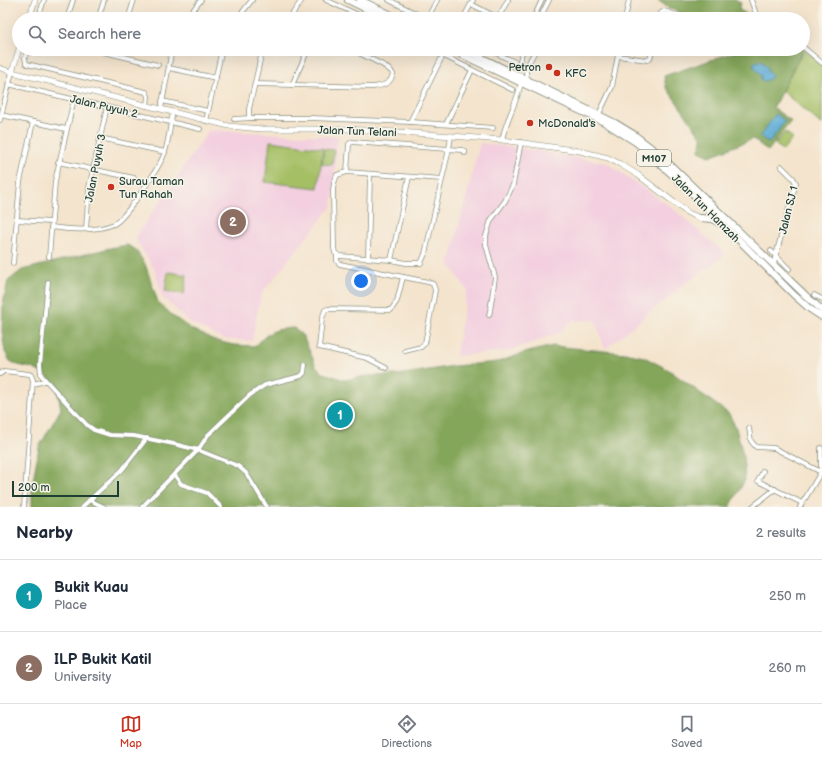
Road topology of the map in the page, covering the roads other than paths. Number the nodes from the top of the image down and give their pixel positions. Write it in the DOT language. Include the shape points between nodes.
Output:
graph roads {
  1 [pos="35,0"];
  2 [pos="44,0"];
  3 [pos="73,0"];
  4 [pos="104,0"];
  5 [pos="134,0"];
  6 [pos="201,0"];
  7 [pos="252,0"];
  8 [pos="302,0"];
  9 [pos="326,0"];
  10 [pos="347,0"];
  11 [pos="389,0"];
  12 [pos="437,0"];
  13 [pos="508,0"];
  14 [pos="542,0"];
  15 [pos="549,0"];
  16 [pos="629,0"];
  17 [pos="751,0"];
  18 [pos="472,2"];
  19 [pos="358,3"];
  20 [pos="31,12"];
  21 [pos="40,12"];
  22 [pos="69,12"];
  23 [pos="100,12"];
  24 [pos="130,12"];
  25 [pos="192,12"];
  26 [pos="243,12"];
  27 [pos="294,12"];
  28 [pos="352,12"];
  29 [pos="374,12"];
  30 [pos="382,12"];
  31 [pos="413,12"];
  32 [pos="431,12"];
  33 [pos="467,12"];
  34 [pos="489,12"];
  35 [pos="502,12"];
  36 [pos="537,12"];
  37 [pos="543,12"];
  38 [pos="626,12"];
  39 [pos="755,12"];
  40 [pos="810,53"];
  41 [pos="17,56"];
  42 [pos="26,56"];
  43 [pos="122,56"];
  44 [pos="171,56"];
  45 [pos="221,56"];
  46 [pos="261,56"];
  47 [pos="305,56"];
  48 [pos="365,56"];
  49 [pos="443,56"];
  50 [pos="445,56"];
  51 [pos="465,56"];
  52 [pos="479,56"];
  53 [pos="502,56"];
  54 [pos="521,56"];
  55 [pos="533,56"];
  56 [pos="618,56"];
  57 [pos="651,56"];
  58 [pos="822,63"];
  59 [pos="158,64"];
  60 [pos="519,64"];
  61 [pos="0,68"];
  62 [pos="169,68"];
  63 [pos="527,69"];
  64 [pos="472,70"];
  65 [pos="12,72"];
  66 [pos="516,74"];
  67 [pos="216,78"];
  68 [pos="528,79"];
  69 [pos="521,83"];
  70 [pos="8,84"];
  71 [pos="255,84"];
  72 [pos="292,85"];
  73 [pos="513,90"];
  74 [pos="74,99"];
  75 [pos="162,101"];
  76 [pos="147,106"];
  77 [pos="107,107"];
  78 [pos="161,109"];
  79 [pos="208,111"];
  80 [pos="173,112"];
  81 [pos="1,114"];
  82 [pos="599,114"];
  83 [pos="251,118"];
  84 [pos="234,119"];
  85 [pos="0,120"];
  86 [pos="206,121"];
  87 [pos="33,122"];
  88 [pos="171,122"];
  89 [pos="410,122"];
  90 [pos="446,124"];
  91 [pos="493,128"];
  92 [pos="66,129"];
  93 [pos="200,129"];
  94 [pos="451,136"];
  95 [pos="100,138"];
  96 [pos="502,140"];
  97 [pos="521,142"];
  98 [pos="449,149"];
  99 [pos="165,152"];
  100 [pos="465,153"];
  101 [pos="58,162"];
  102 [pos="781,166"];
  103 [pos="93,170"];
  104 [pos="347,172"];
  105 [pos="370,174"];
  106 [pos="409,177"];
  107 [pos="134,178"];
  108 [pos="442,179"];
  109 [pos="686,187"];
  110 [pos="700,218"];
  111 [pos="17,220"];
  112 [pos="51,224"];
  113 [pos="86,229"];
  114 [pos="739,240"];
  115 [pos="771,251"];
  116 [pos="337,255"];
  117 [pos="48,257"];
  118 [pos="775,257"];
  119 [pos="368,258"];
  120 [pos="767,259"];
  121 [pos="391,260"];
  122 [pos="13,263"];
  123 [pos="774,266"];
  124 [pos="789,269"];
  125 [pos="403,278"];
  126 [pos="48,282"];
  127 [pos="814,295"];
  128 [pos="822,299"];
  129 [pos="822,310"];
  130 [pos="489,315"];
  131 [pos="822,318"];
  132 [pos="405,351"];
  133 [pos="305,365"];
  134 [pos="386,368"];
  135 [pos="0,374"];
  136 [pos="44,379"];
  137 [pos="33,382"];
  138 [pos="748,428"];
  139 [pos="147,438"];
  140 [pos="821,448"];
  141 [pos="198,450"];
  142 [pos="763,471"];
  143 [pos="821,472"];
  144 [pos="174,474"];
  145 [pos="775,489"];
  146 [pos="89,500"];
  147 [pos="801,505"];
  148 [pos="24,507"];
  149 [pos="82,507"];
  150 [pos="104,507"];
  151 [pos="142,507"];
  152 [pos="221,507"];
  153 [pos="267,507"];
  154 [pos="752,507"];
  1 -- 20 [label="street"];
  2 -- 21 [label="street"];
  3 -- 22 [label="street"];
  4 -- 23 [label="street"];
  5 -- 24 [label="street"];
  6 -- 25 [label="street"];
  7 -- 26 [label="street"];
  8 -- 27 [label="street"];
  9 -- 28 [label="street"];
  10 -- 19 [label="main road"];
  11 -- 31 [label="street"];
  12 -- 32 [label="street"];
  13 -- 35 [label="street"];
  14 -- 36 [label="street"];
  15 -- 37 [label="street"];
  16 -- 38 [label="street"];
  17 -- 39 [label="street"];
  18 -- 33 [label="street"];
  18 -- 34 [label="street"];
  19 -- 29 [label="main road"];
  19 -- 30 [label="main road"];
  40 -- 58 [label="street"];
  41 -- 65 [label="street"];
  42 -- 76 [label="street" via="27,64 146,92"];
  43 -- 59 [label="street"];
  44 -- 62 [label="street"];
  45 -- 67 [label="street"];
  46 -- 71 [label="street"];
  47 -- 72 [label="street"];
  48 -- 72 [label="street" via="388,68 393,74 391,80 374,87"];
  49 -- 89 [label="street"];
  50 -- 64 [label="street"];
  51 -- 69 [label="main road, Jalan Tun Hamzah / M107"];
  52 -- 66 [label="main road, Jalan Tun Hamzah / M107"];
  53 -- 60 [label="street"];
  54 -- 60 [label="street"];
  55 -- 63 [label="street"];
  56 -- 57 [label="street" via="647,60"];
  56 -- 82 [label="street" via="612,88"];
  60 -- 63 [label="street"];
  61 -- 65 [label="street, Jalan Tun Telani"];
  62 -- 67 [label="street"];
  62 -- 75 [label="street"];
  63 -- 66 [label="street"];
  63 -- 68 [label="street"];
  64 -- 73 [label="street"];
  64 -- 90 [label="street"];
  65 -- 70 [label="street"];
  65 -- 76 [label="street, Jalan Tun Telani"];
  66 -- 68 [label="main road, Jalan Tun Hamzah / M107"];
  67 -- 79 [label="street"];
  68 -- 82 [label="main road, Jalan Tun Hamzah / M107"];
  69 -- 96 [label="street"];
  69 -- 109 [label="main road, Jalan Tun Hamzah / M107" via="615,128 644,148"];
  70 -- 74 [label="street, Jalan Puyuh 2"];
  70 -- 81 [label="street"];
  71 -- 72 [label="street"];
  71 -- 83 [label="street" via="248,113"];
  74 -- 77 [label="street, Jalan Puyuh 2"];
  74 -- 92 [label="street"];
  75 -- 78 [label="street"];
  75 -- 79 [label="street"];
  76 -- 78 [label="street, Jalan Tun Telani"];
  77 -- 88 [label="street, Jalan Puyuh 2"];
  77 -- 95 [label="street, Jalan Puyuh 3"];
  78 -- 80 [label="street, Jalan Tun Telani"];
  79 -- 86 [label="street"];
  80 -- 86 [label="street, Jalan Tun Telani"];
  80 -- 88 [label="street"];
  81 -- 85 [label="street"];
  81 -- 87 [label="street"];
  82 -- 120 [label="main road, Jalan Tun Hamzah / M107" via="654,150"];
  83 -- 84 [label="street"];
  83 -- 89 [label="street"];
  86 -- 94 [label="street, Jalan Tun Telani" via="242,128 346,129"];
  87 -- 92 [label="street"];
  87 -- 111 [label="street" via="20,182"];
  88 -- 93 [label="street, Jalan Puyuh 2"];
  88 -- 99 [label="street"];
  89 -- 90 [label="street"];
  90 -- 91 [label="street"];
  92 -- 101 [label="street"];
  94 -- 96 [label="street, Jalan Tun Telani"];
  94 -- 98 [label="street"];
  95 -- 99 [label="street"];
  95 -- 103 [label="street, Jalan Puyuh 3"];
  96 -- 97 [label="street, Jalan Tun Telani"];
  97 -- 110 [label="street, Jalan Tun Telani" via="608,158 638,175 688,213"];
  97 -- 130 [label="street" via="513,185 505,201 490,220 486,236 495,277"];
  98 -- 100 [label="street" via="464,150"];
  98 -- 104 [label="street" via="352,142 349,144"];
  98 -- 108 [label="street"];
  99 -- 113 [label="street" via="121,219 108,226"];
  101 -- 103 [label="street"];
  101 -- 112 [label="street"];
  102 -- 118 [label="street, Jalan SJ 1" via="796,183"];
  103 -- 107 [label="street"];
  103 -- 113 [label="street, Jalan Puyuh 3"];
  104 -- 105 [label="street"];
  104 -- 116 [label="street" via="337,175 334,183 334,248"];
  105 -- 106 [label="street"];
  105 -- 119 [label="street"];
  106 -- 108 [label="street"];
  106 -- 121 [label="street"];
  108 -- 121 [label="street" via="423,261 418,264"];
  109 -- 110 [label="main road" via="707,212 706,216"];
  109 -- 114 [label="main road, Jalan Tun Hamzah / M107"];
  110 -- 114 [label="main road" via="716,220"];
  111 -- 112 [label="street"];
  111 -- 122 [label="street"];
  112 -- 113 [label="street" via="69,229"];
  112 -- 117 [label="street"];
  114 -- 131 [label="main road, Jalan Tun Hamzah / M107" via="794,295"];
  115 -- 118 [label="street"];
  116 -- 119 [label="street"];
  116 -- 125 [label="street" via="340,264"];
  118 -- 120 [label="street"];
  118 -- 123 [label="street, Jalan SJ 1"];
  118 -- 124 [label="street"];
  119 -- 121 [label="street"];
  120 -- 123 [label="main road, Jalan Tun Hamzah / M107"];
  123 -- 129 [label="main road, Jalan Tun Hamzah / M107"];
  125 -- 132 [label="street" via="431,283 435,290 425,343 421,347"];
  125 -- 134 [label="street" via="397,302 390,310 328,309 325,310 322,319 319,347 367,358"];
  126 -- 136 [label="street" via="40,371"];
  127 -- 128 [label="street"];
  133 -- 141 [label="street" via="304,374 301,376 265,385 250,395 208,435"];
  135 -- 137 [label="street" via="4,371 29,374 32,375"];
  136 -- 137 [label="street"];
  136 -- 139 [label="street" via="94,430 110,435"];
  137 -- 148 [label="street"];
  138 -- 143 [label="street" via="751,441 756,447 774,448"];
  139 -- 141 [label="street"];
  139 -- 146 [label="street" via="122,470"];
  140 -- 143 [label="street"];
  141 -- 144 [label="street"];
  141 -- 153 [label="street" via="238,466 246,473"];
  142 -- 145 [label="street" via="758,480"];
  143 -- 147 [label="street"];
  144 -- 151 [label="street"];
  144 -- 152 [label="street" via="181,484 207,494"];
  145 -- 147 [label="street"];
  145 -- 154 [label="street"];
  146 -- 149 [label="street"];
  146 -- 150 [label="street"];
}
